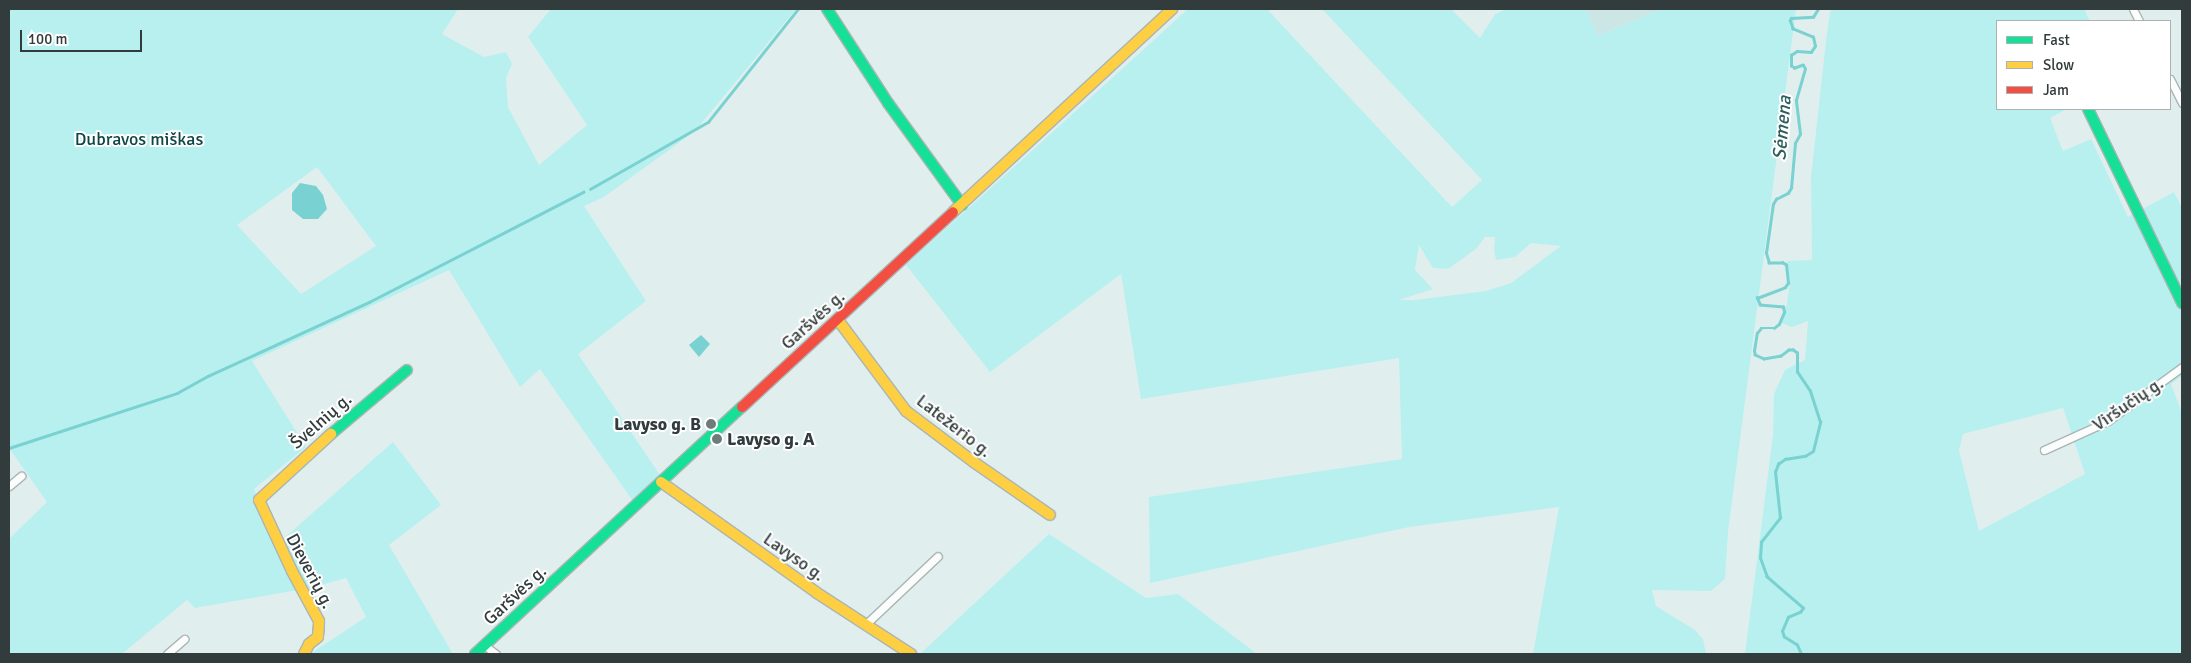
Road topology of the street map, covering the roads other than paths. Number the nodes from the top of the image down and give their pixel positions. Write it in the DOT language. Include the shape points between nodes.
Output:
graph roads {
  1 [pos="827,9"];
  2 [pos="1172,9"];
  3 [pos="2171,81"];
  4 [pos="2182,103"];
  5 [pos="2088,110"];
  6 [pos="962,205"];
  7 [pos="2182,303"];
  8 [pos="838,320"];
  9 [pos="2182,367"];
  10 [pos="407,370"];
  11 [pos="2044,450"];
  12 [pos="21,476"];
  13 [pos="661,482"];
  14 [pos="9,486"];
  15 [pos="258,500"];
  16 [pos="1050,516"];
  17 [pos="938,556"];
  18 [pos="865,625"];
  19 [pos="184,638"];
  20 [pos="484,645"];
  21 [pos="167,654"];
  22 [pos="304,654"];
  23 [pos="475,654"];
  24 [pos="496,654"];
  25 [pos="911,654"];
  1 -- 6 [label="street" via="888,103"];
  2 -- 6 [label="street, Garšvės g."];
  3 -- 4 [label="street"];
  5 -- 7 [label="street"];
  6 -- 8 [label="street, Garšvės g."];
  8 -- 13 [label="street, Garšvės g."];
  8 -- 16 [label="street, Latežerio g." via="906,411"];
  9 -- 11 [label="street, Viršučių g." via="2108,421"];
  10 -- 15 [label="street, Švelnių g."];
  12 -- 14 [label="street"];
  13 -- 18 [label="street, Lavyso g."];
  13 -- 20 [label="street, Garšvės g."];
  15 -- 22 [label="street, Dieverių g." via="319,622 318,636"];
  17 -- 18 [label="street"];
  18 -- 25 [label="street, Lavyso g."];
  19 -- 21 [label="street"];
  20 -- 23 [label="street, Garšvės g."];
  20 -- 24 [label="street"];
}
